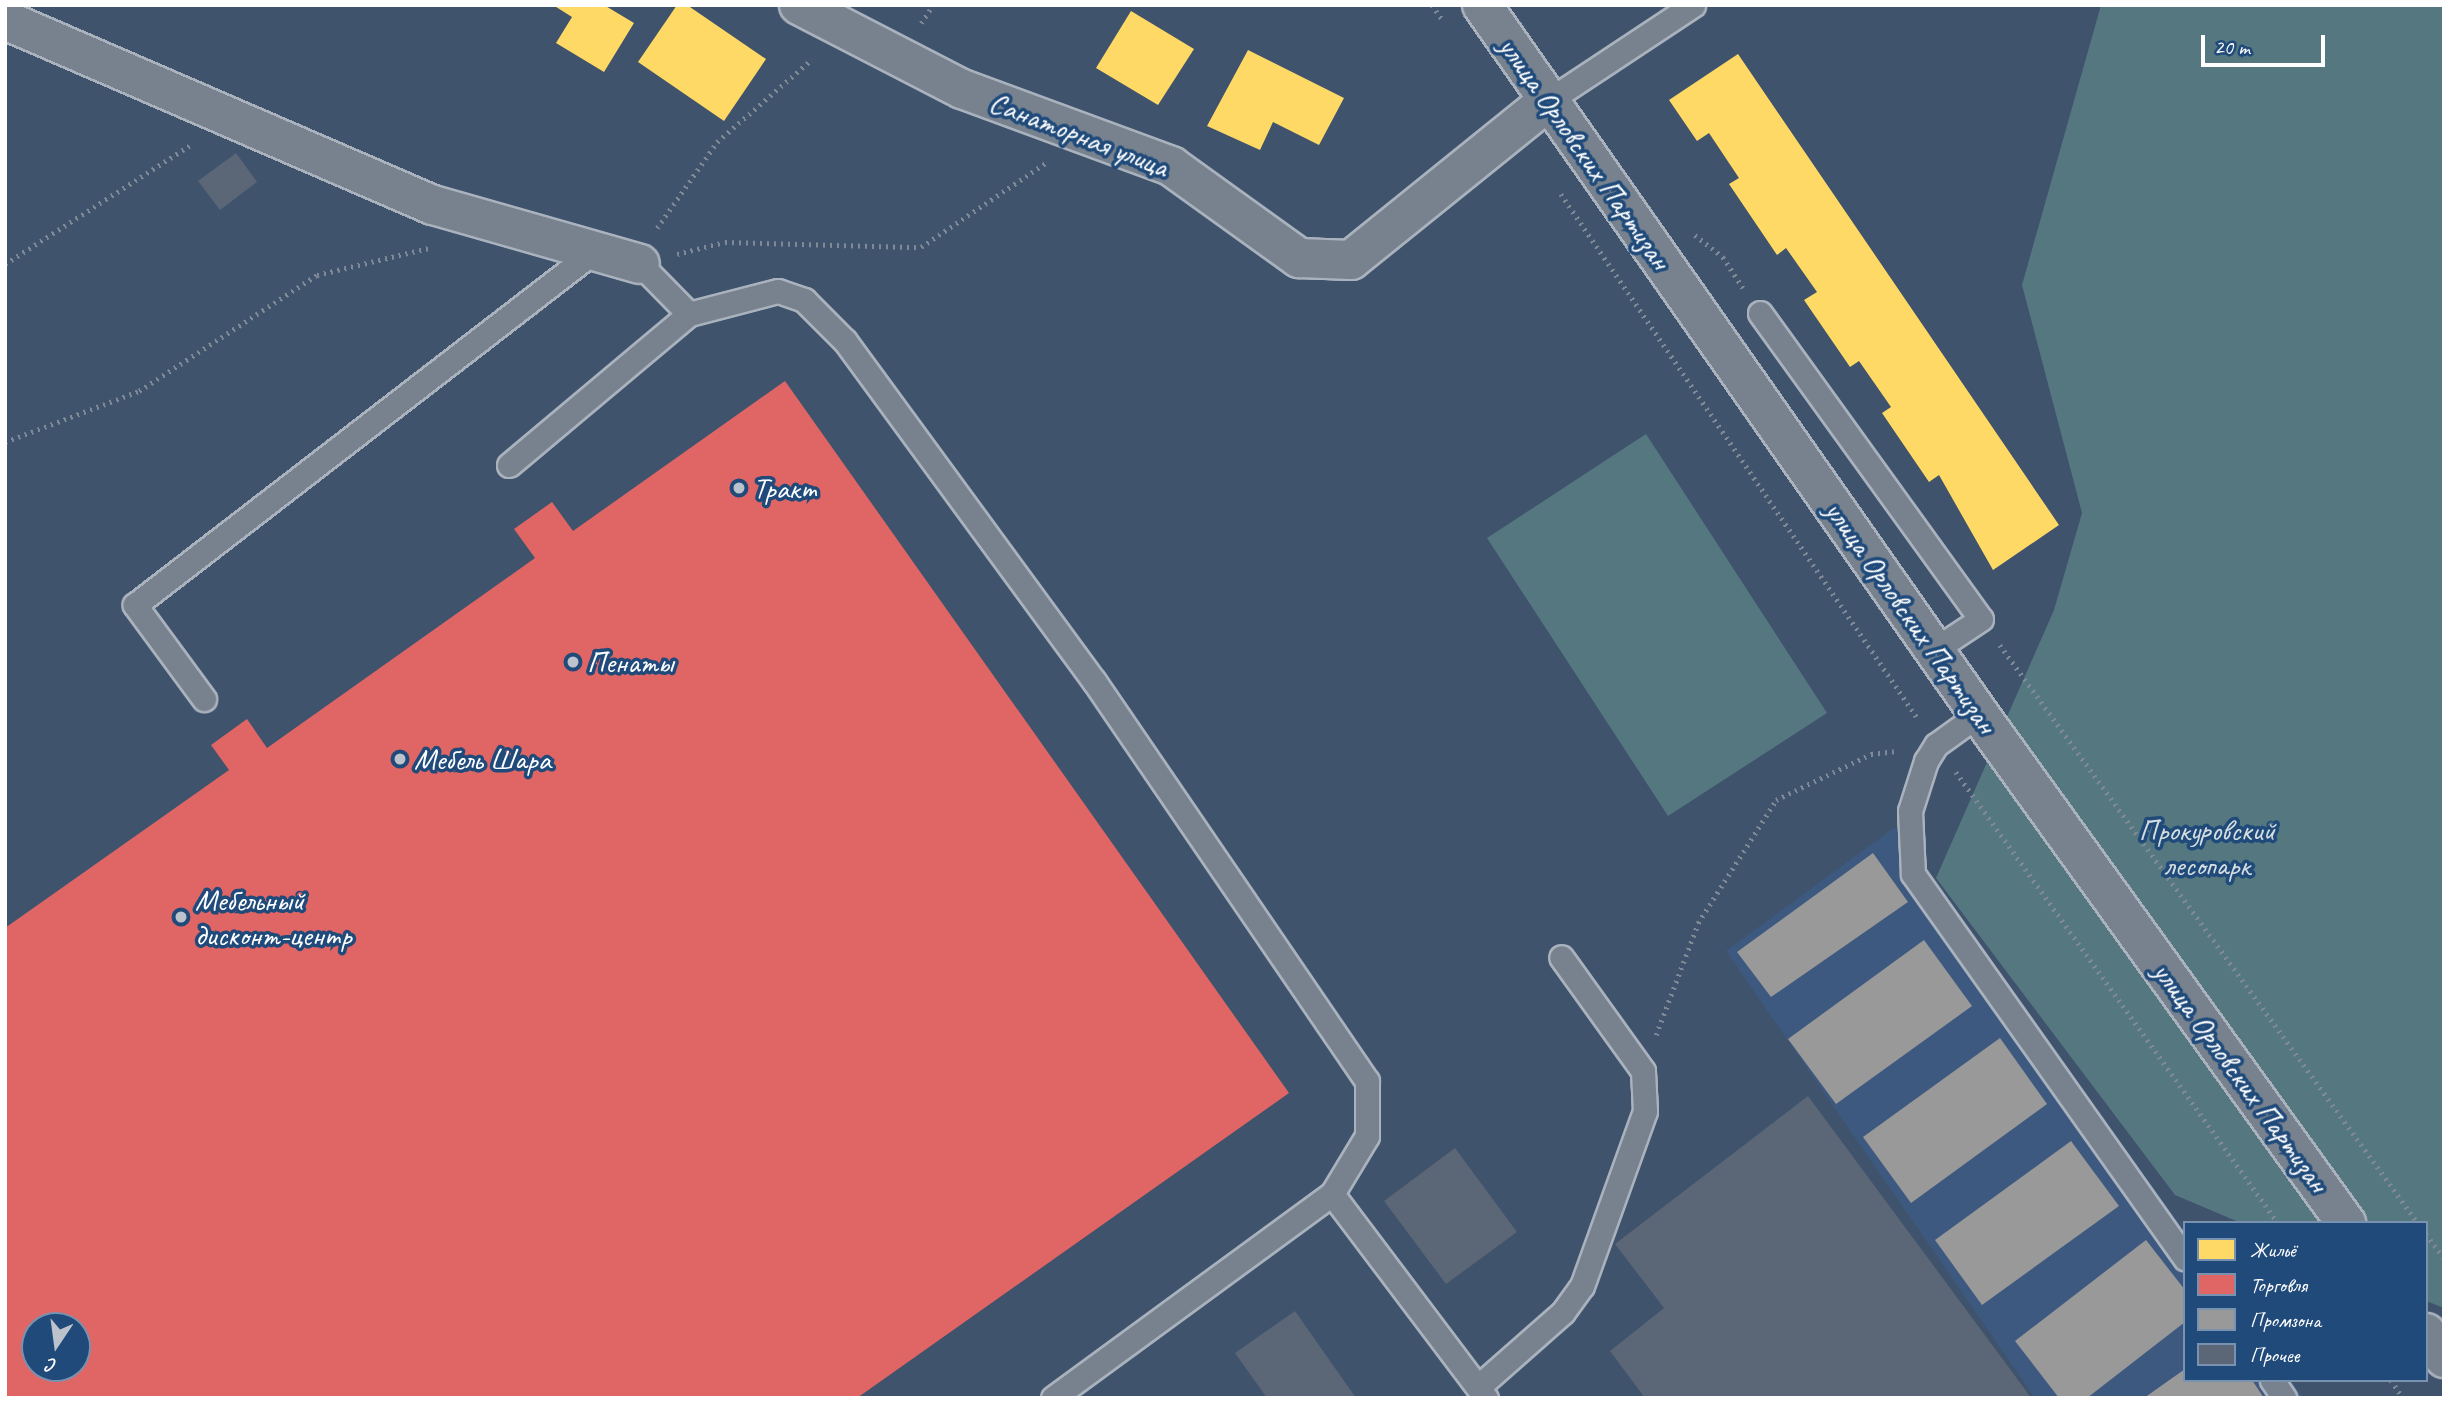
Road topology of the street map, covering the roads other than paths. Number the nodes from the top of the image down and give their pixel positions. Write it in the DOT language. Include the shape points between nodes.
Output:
graph roads {
  1 [pos="799,5"];
  2 [pos="1482,5"];
  3 [pos="1693,5"];
  4 [pos="5,19"];
  5 [pos="1548,101"];
  6 [pos="597,249"];
  7 [pos="640,264"];
  8 [pos="1760,313"];
  9 [pos="689,314"];
  10 [pos="509,466"];
  11 [pos="1934,650"];
  12 [pos="204,699"];
  13 [pos="1979,714"];
  14 [pos="1561,957"];
  15 [pos="1332,1195"];
  16 [pos="2345,1221"];
  17 [pos="2183,1255"];
  18 [pos="2428,1336"];
  19 [pos="2444,1357"];
  20 [pos="2273,1382"];
  21 [pos="1482,1392"];
  22 [pos="1053,1398"];
  23 [pos="2284,1398"];
  1 -- 5 [label="street, Санаторная улица" via="875,48 1083,139 1171,166 1299,258 1351,260"];
  2 -- 5 [label="street, улица Орловских Партизан"];
  3 -- 5 [label="lane"];
  4 -- 6 [label="street" via="229,121 433,205"];
  5 -- 11 [label="street, улица Орловских Партизан"];
  6 -- 7 [label="street"];
  6 -- 12 [label="lane" via="135,605"];
  7 -- 9 [label="lane"];
  8 -- 11 [label="lane" via="1981,619"];
  9 -- 10 [label="lane"];
  9 -- 15 [label="lane" via="778,291 804,300 845,341 1094,681 1367,1082 1367,1136"];
  11 -- 13 [label="street, улица Орловских Партизан"];
  13 -- 16 [label="street, улица Орловских Партизан"];
  13 -- 17 [label="lane" via="1936,745 1910,811 1913,874"];
  14 -- 21 [label="lane" via="1643,1071 1645,1111 1582,1286 1563,1312"];
  15 -- 21 [label="lane"];
  15 -- 22 [label="lane"];
  18 -- 19 [label="street"];
  20 -- 23 [label="lane"];
}
